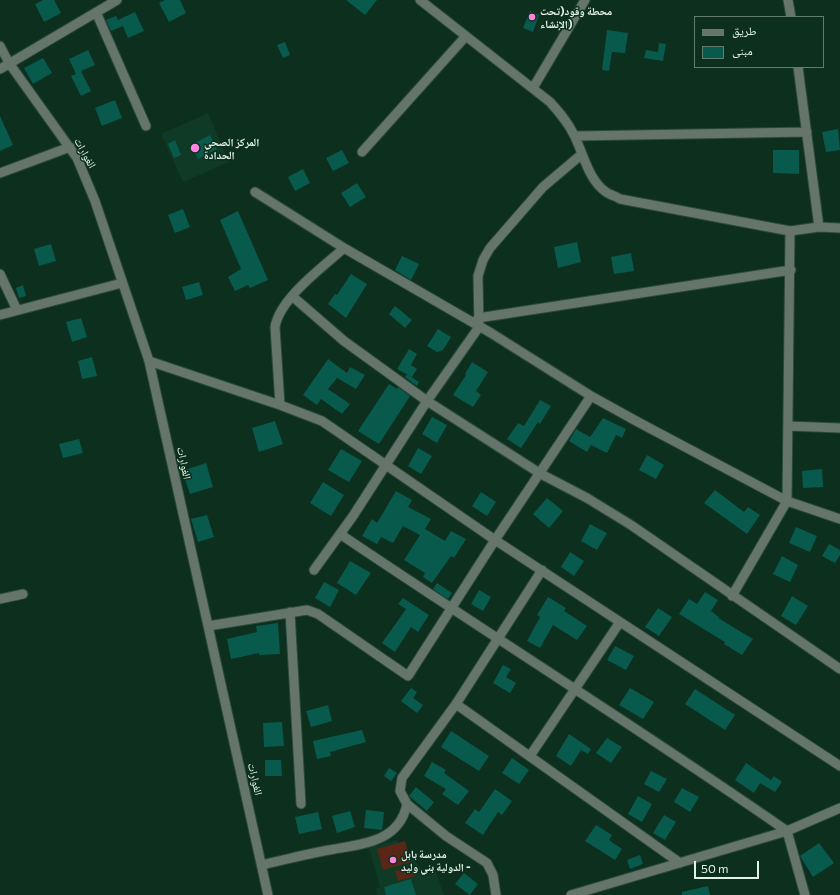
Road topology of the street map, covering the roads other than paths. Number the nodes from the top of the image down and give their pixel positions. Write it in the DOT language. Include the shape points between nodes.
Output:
graph roads {
  1 [pos="116,0"];
  2 [pos="420,0"];
  3 [pos="585,0"];
  4 [pos="788,0"];
  5 [pos="96,12"];
  6 [pos="791,16"];
  7 [pos="466,36"];
  8 [pos="0,46"];
  9 [pos="9,63"];
  10 [pos="798,68"];
  11 [pos="0,69"];
  12 [pos="533,88"];
  13 [pos="146,126"];
  14 [pos="807,132"];
  15 [pos="575,136"];
  16 [pos="70,147"];
  17 [pos="362,152"];
  18 [pos="582,154"];
  19 [pos="0,173"];
  20 [pos="256,192"];
  21 [pos="819,227"];
  22 [pos="840,228"];
  23 [pos="790,231"];
  24 [pos="344,248"];
  25 [pos="791,270"];
  26 [pos="0,274"];
  27 [pos="122,283"];
  28 [pos="292,296"];
  29 [pos="17,310"];
  30 [pos="0,315"];
  31 [pos="478,322"];
  32 [pos="149,361"];
  33 [pos="591,396"];
  34 [pos="427,401"];
  35 [pos="280,405"];
  36 [pos="788,426"];
  37 [pos="840,428"];
  38 [pos="385,466"];
  39 [pos="541,474"];
  40 [pos="787,502"];
  41 [pos="840,519"];
  42 [pos="340,534"];
  43 [pos="495,540"];
  44 [pos="314,570"];
  45 [pos="542,570"];
  46 [pos="23,594"];
  47 [pos="732,596"];
  48 [pos="0,599"];
  49 [pos="451,609"];
  50 [pos="290,612"];
  51 [pos="620,622"];
  52 [pos="208,626"];
  53 [pos="497,639"];
  54 [pos="840,669"];
  55 [pos="575,689"];
  56 [pos="456,704"];
  57 [pos="530,756"];
  58 [pos="840,766"];
  59 [pos="301,804"];
  60 [pos="407,804"];
  61 [pos="840,808"];
  62 [pos="787,831"];
  63 [pos="680,863"];
  64 [pos="262,865"];
  65 [pos="268,895"];
  66 [pos="496,895"];
  67 [pos="571,895"];
  68 [pos="805,895"];
  1 -- 5 [label="street"];
  2 -- 7 [label="street"];
  3 -- 12 [label="street"];
  4 -- 6 [label="street"];
  5 -- 9 [label="street"];
  5 -- 13 [label="street"];
  7 -- 12 [label="street"];
  7 -- 17 [label="street"];
  8 -- 9 [label="street, الغوارات"];
  9 -- 11 [label="street"];
  9 -- 16 [label="street, الغوارات"];
  10 -- 14 [label="street"];
  12 -- 15 [label="street" via="564,117"];
  14 -- 15 [label="street"];
  14 -- 21 [label="street"];
  15 -- 18 [label="street"];
  16 -- 19 [label="street"];
  16 -- 27 [label="street, الغوارات" via="95,201"];
  18 -- 23 [label="street" via="595,179 605,191 620,199"];
  18 -- 31 [label="street" via="543,187 490,248 478,276"];
  20 -- 24 [label="street"];
  21 -- 22 [label="street"];
  21 -- 23 [label="street"];
  23 -- 25 [label="street"];
  24 -- 28 [label="street"];
  24 -- 31 [label="street"];
  25 -- 31 [label="street"];
  25 -- 36 [label="street"];
  26 -- 29 [label="street"];
  27 -- 29 [label="street"];
  27 -- 32 [label="street, الغوارات"];
  28 -- 34 [label="street" via="344,341"];
  28 -- 35 [label="street" via="281,308 275,327"];
  29 -- 30 [label="street"];
  31 -- 33 [label="street"];
  31 -- 34 [label="street"];
  32 -- 35 [label="street"];
  32 -- 52 [label="street, الغوارات"];
  33 -- 39 [label="street"];
  33 -- 40 [label="street"];
  34 -- 38 [label="street"];
  34 -- 39 [label="street"];
  35 -- 38 [label="street" via="322,421"];
  36 -- 37 [label="street"];
  36 -- 40 [label="street"];
  38 -- 42 [label="street"];
  38 -- 43 [label="street"];
  39 -- 43 [label="street"];
  39 -- 47 [label="street" via="631,525"];
  40 -- 41 [label="street"];
  40 -- 47 [label="street"];
  42 -- 44 [label="street"];
  42 -- 49 [label="street"];
  43 -- 45 [label="street"];
  43 -- 49 [label="street"];
  45 -- 51 [label="street"];
  45 -- 53 [label="street"];
  46 -- 48 [label="street"];
  47 -- 54 [label="street"];
  49 -- 50 [label="street" via="408,676 318,614 307,610"];
  49 -- 53 [label="street"];
  50 -- 52 [label="street"];
  50 -- 59 [label="street"];
  51 -- 55 [label="street"];
  51 -- 58 [label="street"];
  52 -- 64 [label="street, الغوارات"];
  53 -- 55 [label="street"];
  53 -- 56 [label="street"];
  55 -- 57 [label="street"];
  55 -- 62 [label="street"];
  56 -- 57 [label="street"];
  56 -- 60 [label="street" via="402,778 400,791"];
  57 -- 63 [label="street"];
  60 -- 64 [label="street" via="404,816 394,829 383,837 347,848"];
  60 -- 66 [label="street" via="446,836 487,863 493,875"];
  61 -- 62 [label="street"];
  62 -- 63 [label="street"];
  62 -- 68 [label="street"];
  63 -- 67 [label="street"];
  64 -- 65 [label="street, الغوارات"];
}
